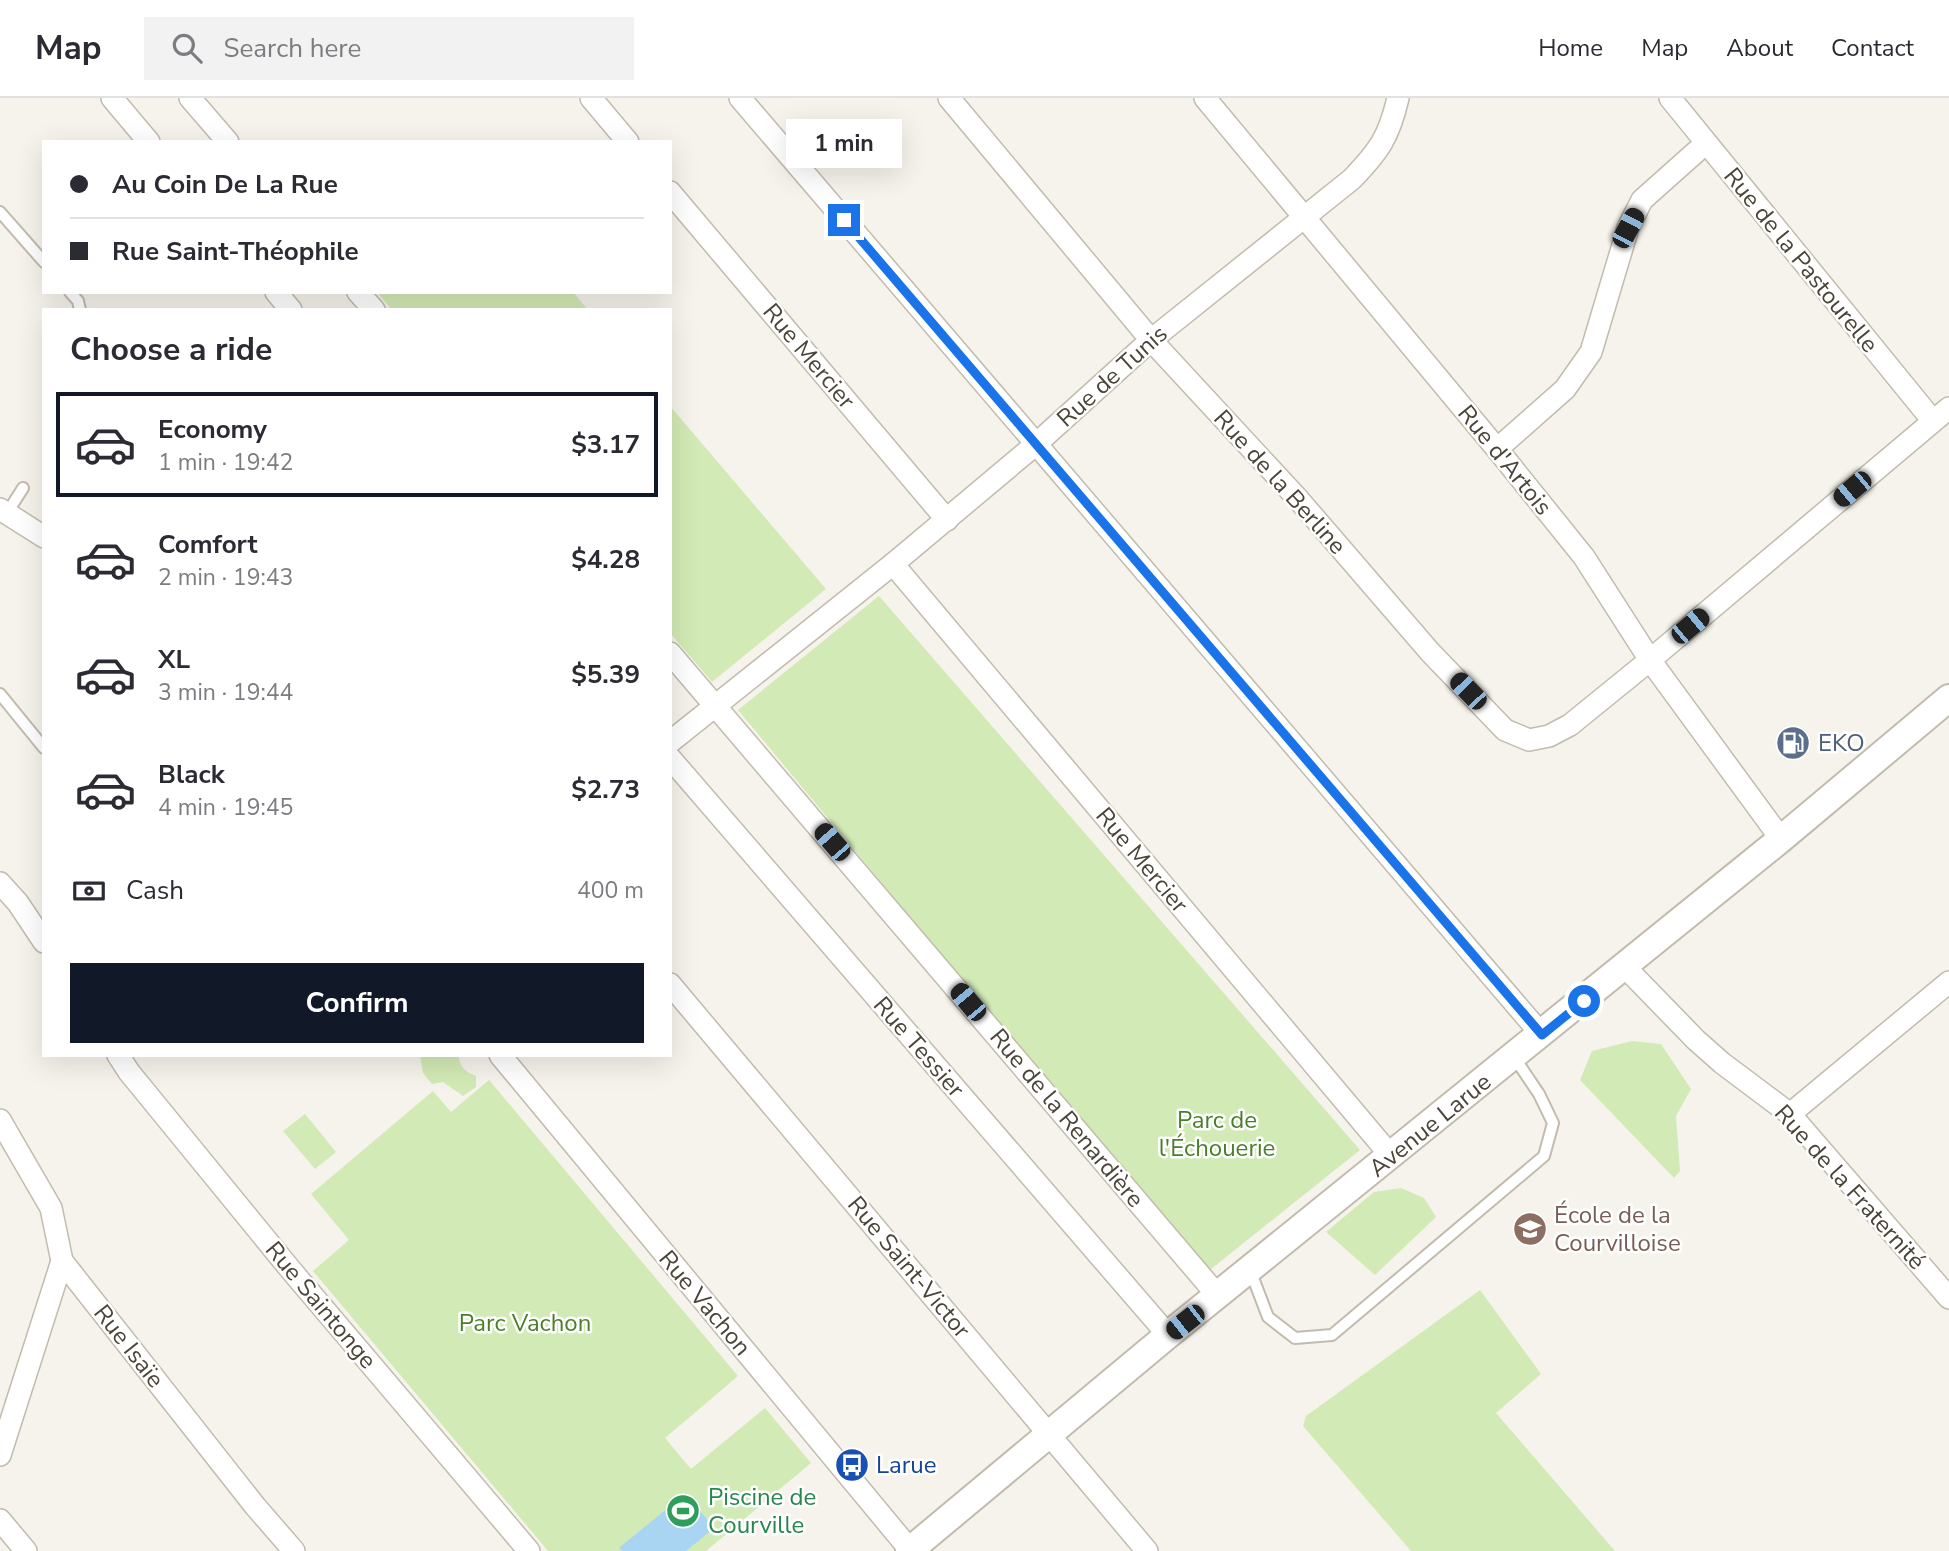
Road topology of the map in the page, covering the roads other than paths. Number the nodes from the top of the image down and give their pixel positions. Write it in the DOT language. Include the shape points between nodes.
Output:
graph roads {
  1 [pos="112,98"];
  2 [pos="190,98"];
  3 [pos="591,98"];
  4 [pos="740,98"];
  5 [pos="949,98"];
  6 [pos="1205,98"];
  7 [pos="1398,98"];
  8 [pos="1670,98"];
  9 [pos="147,140"];
  10 [pos="226,140"];
  11 [pos="626,140"];
  12 [pos="1706,143"];
  13 [pos="672,194"];
  14 [pos="0,212"];
  15 [pos="1304,216"];
  16 [pos="42,260"];
  17 [pos="278,294"];
  18 [pos="360,294"];
  19 [pos="289,308"];
  20 [pos="371,308"];
  21 [pos="1151,340"];
  22 [pos="1941,414"];
  23 [pos="1035,445"];
  24 [pos="1497,449"];
  25 [pos="23,488"];
  26 [pos="4,511"];
  27 [pos="947,520"];
  28 [pos="42,536"];
  29 [pos="893,564"];
  30 [pos="672,655"];
  31 [pos="1650,660"];
  32 [pos="0,694"];
  33 [pos="1949,698"];
  34 [pos="717,706"];
  35 [pos="672,740"];
  36 [pos="42,746"];
  37 [pos="672,760"];
  38 [pos="1782,839"];
  39 [pos="0,883"];
  40 [pos="42,940"];
  41 [pos="1625,967"];
  42 [pos="1949,982"];
  43 [pos="672,986"];
  44 [pos="1542,1035"];
  45 [pos="119,1057"];
  46 [pos="502,1057"];
  47 [pos="1514,1057"];
  48 [pos="1790,1114"];
  49 [pos="0,1119"];
  50 [pos="1391,1156"];
  51 [pos="62,1261"];
  52 [pos="1251,1270"];
  53 [pos="1218,1296"];
  54 [pos="1949,1298"];
  55 [pos="1168,1335"];
  56 [pos="4,1422"];
  57 [pos="1050,1435"];
  58 [pos="0,1455"];
  59 [pos="0,1520"];
  60 [pos="26,1551"];
  61 [pos="295,1551"];
  62 [pos="529,1551"];
  63 [pos="910,1551"];
  64 [pos="1147,1551"];
  1 -- 9 [label="street"];
  2 -- 10 [label="street"];
  3 -- 11 [label="street"];
  4 -- 23 [label="street"];
  5 -- 21 [label="street, Rue de la Berline"];
  6 -- 15 [label="street, Rue d'Artois"];
  7 -- 15 [label="street, Rue de Tunis" via="1377,153"];
  8 -- 12 [label="street, Rue de la Pastourelle"];
  12 -- 22 [label="street, Rue de la Pastourelle"];
  12 -- 24 [label="street" via="1643,200 1628,228 1591,352 1565,389"];
  13 -- 27 [label="street, Rue Mercier"];
  14 -- 16 [label="lane"];
  15 -- 21 [label="street, Rue de Tunis"];
  15 -- 24 [label="street, Rue d'Artois"];
  17 -- 19 [label="street"];
  18 -- 20 [label="street"];
  21 -- 23 [label="street, Rue de Tunis"];
  21 -- 31 [label="street, Rue de la Berline" via="1430,652 1506,730 1529,740 1549,736 1570,725"];
  22 -- 31 [label="street, Rue de la Berline"];
  23 -- 27 [label="street, Rue de Tunis"];
  23 -- 44 [label="street"];
  24 -- 31 [label="street, Rue d'Artois" via="1584,557"];
  25 -- 26 [label="lane"];
  26 -- 28 [label="street"];
  27 -- 29 [label="street, Rue de Tunis"];
  29 -- 34 [label="street, Rue de Tunis"];
  29 -- 50 [label="street, Rue Mercier"];
  30 -- 34 [label="street, Rue de la Renardière"];
  31 -- 38 [label="street, Rue d'Artois"];
  32 -- 36 [label="lane"];
  33 -- 38 [label="street, Avenue Larue"];
  34 -- 35 [label="street, Rue de Tunis"];
  34 -- 53 [label="street, Rue de la Renardière"];
  37 -- 55 [label="street, Rue Tessier"];
  38 -- 41 [label="street, Avenue Larue"];
  39 -- 40 [label="street"];
  41 -- 44 [label="street, Avenue Larue"];
  41 -- 48 [label="street, Rue de la Fraternité" via="1721,1063"];
  42 -- 48 [label="street"];
  43 -- 57 [label="street, Rue Saint-Victor"];
  44 -- 47 [label="street, Avenue Larue"];
  45 -- 62 [label="street, Rue Saintonge" via="290,1269"];
  46 -- 63 [label="street, Rue Vachon"];
  47 -- 50 [label="street, Avenue Larue"];
  47 -- 52 [label="lane" via="1553,1123 1544,1156 1332,1335 1295,1338 1268,1317"];
  48 -- 54 [label="street, Rue de la Fraternité"];
  49 -- 51 [label="street, Rue Isaïe" via="51,1208"];
  50 -- 52 [label="street, Avenue Larue"];
  51 -- 56 [label="street"];
  51 -- 61 [label="street, Rue Isaïe"];
  52 -- 53 [label="street, Avenue Larue"];
  53 -- 55 [label="street, Avenue Larue"];
  55 -- 57 [label="street, Avenue Larue"];
  56 -- 58 [label="street"];
  57 -- 63 [label="street, Avenue Larue"];
  57 -- 64 [label="street, Rue Saint-Victor"];
  59 -- 60 [label="street"];
}
